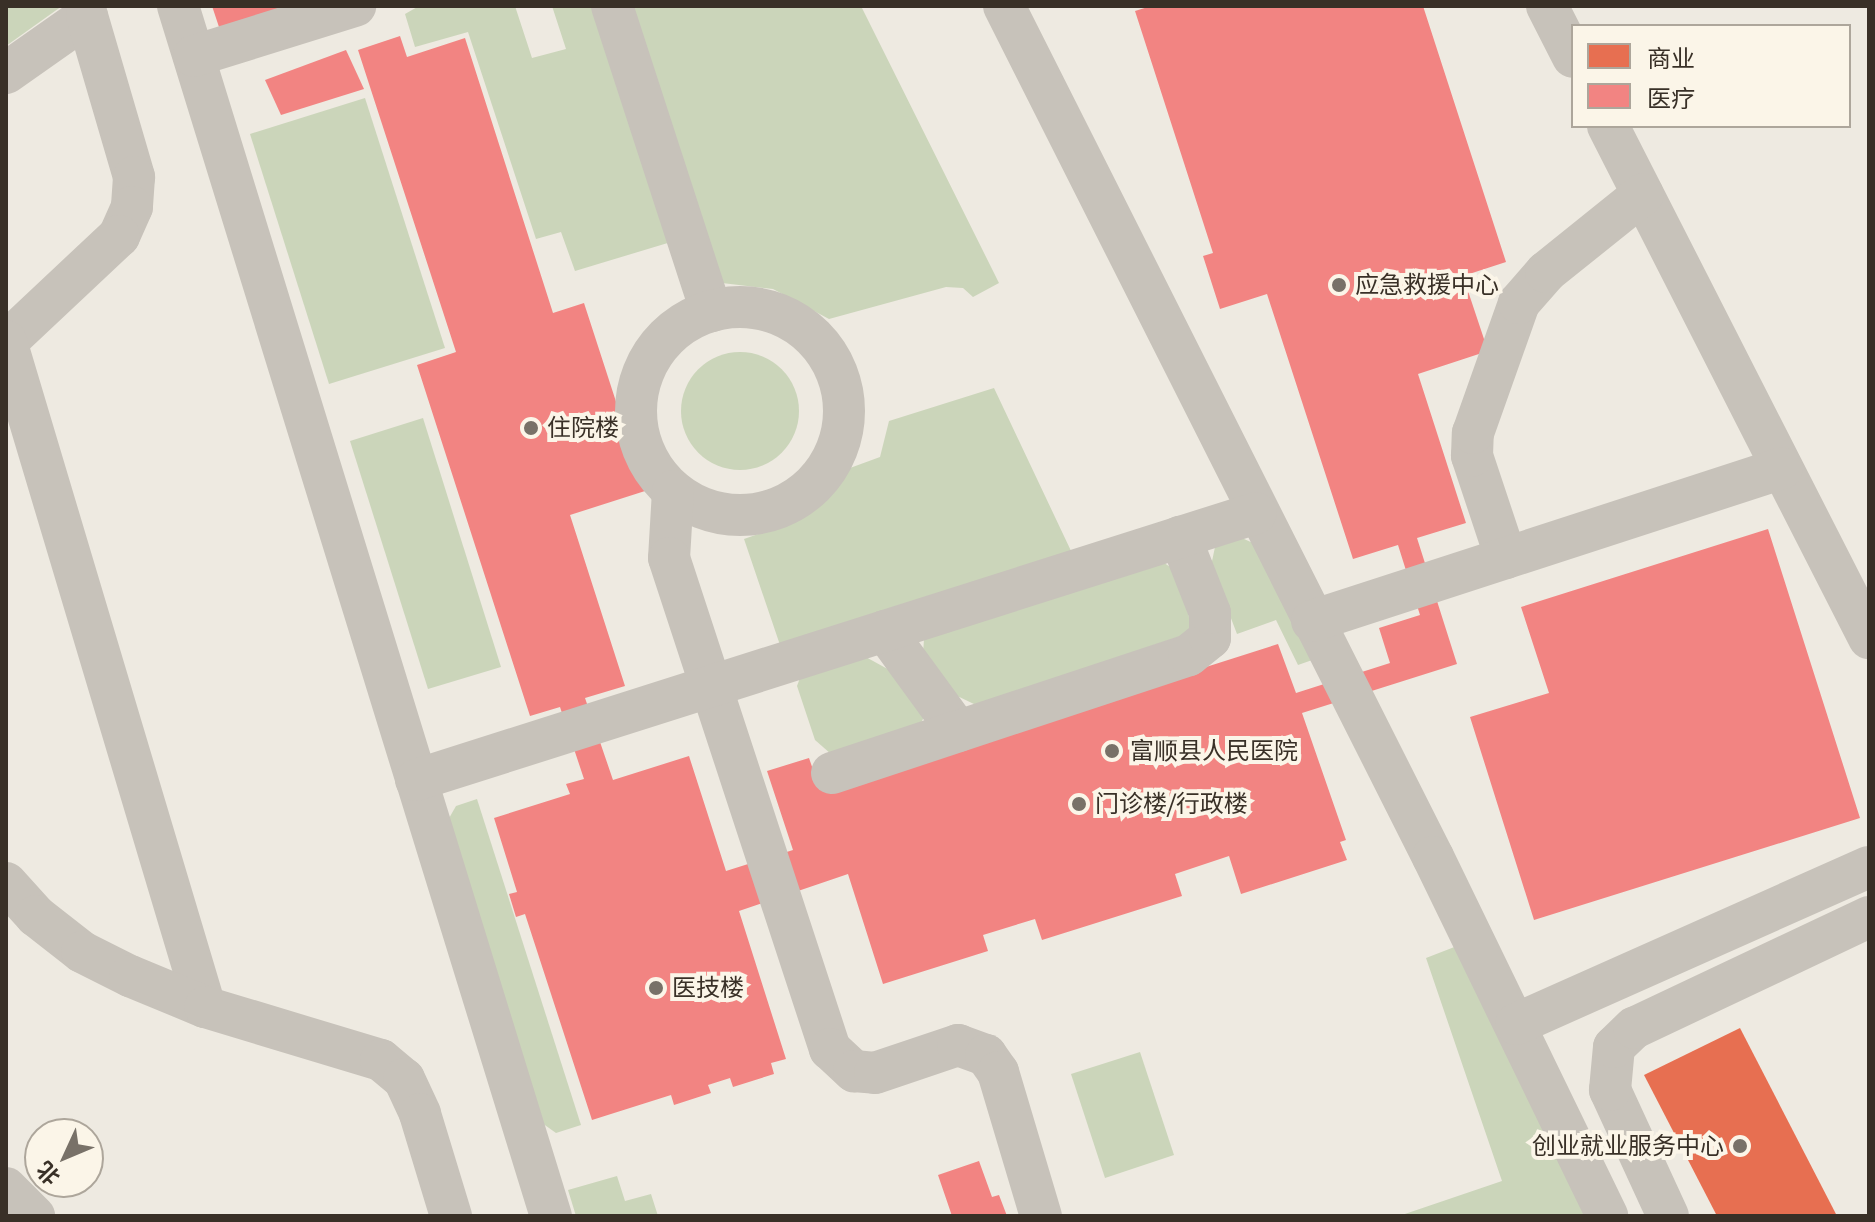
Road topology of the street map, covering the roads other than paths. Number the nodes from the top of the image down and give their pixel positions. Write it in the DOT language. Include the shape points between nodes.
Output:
graph roads {
  1 [pos="178,6"];
  2 [pos="355,6"];
  3 [pos="612,6"];
  4 [pos="1004,6"];
  5 [pos="1547,6"];
  6 [pos="1571,53"];
  7 [pos="194,56"];
  8 [pos="6,73"];
  9 [pos="1609,128"];
  10 [pos="1643,194"];
  11 [pos="711,311"];
  12 [pos="6,342"];
  13 [pos="1782,468"];
  14 [pos="673,491"];
  15 [pos="1256,513"];
  16 [pos="1180,537"];
  17 [pos="1506,558"];
  18 [pos="1312,621"];
  19 [pos="885,631"];
  20 [pos="1869,638"];
  21 [pos="709,687"];
  22 [pos="958,731"];
  23 [pos="832,773"];
  24 [pos="416,780"];
  25 [pos="1869,867"];
  26 [pos="6,883"];
  27 [pos="1869,917"];
  28 [pos="205,1007"];
  29 [pos="1516,1024"];
  30 [pos="6,1188"];
  31 [pos="34,1216"];
  32 [pos="451,1216"];
  33 [pos="551,1216"];
  34 [pos="1041,1216"];
  35 [pos="1607,1216"];
  36 [pos="1668,1216"];
  1 -- 7 [label="lane"];
  2 -- 7 [label="lane"];
  3 -- 11 [label="lane"];
  4 -- 15 [label="lane"];
  5 -- 6 [label="lane"];
  7 -- 24 [label="lane"];
  8 -- 12 [label="lane" via="87,16 134,177 132,207 119,236"];
  9 -- 10 [label="lane"];
  10 -- 13 [label="lane"];
  10 -- 17 [label="lane" via="1546,272 1519,303 1473,433 1472,456"];
  11 -- 14 [label="lane" via="676,327 659,344 638,385 637,432 651,464"];
  11 -- 14 [label="lane" via="764,309 806,330 834,367 842,390 841,436 821,478 804,494 762,513 715,512"];
  12 -- 28 [label="lane"];
  13 -- 17 [label="lane"];
  13 -- 20 [label="lane"];
  14 -- 21 [label="lane" via="669,558"];
  15 -- 16 [label="lane"];
  15 -- 18 [label="lane"];
  16 -- 19 [label="lane"];
  16 -- 22 [label="lane" via="1210,613 1210,638 1189,655"];
  17 -- 18 [label="lane"];
  18 -- 29 [label="lane"];
  19 -- 21 [label="lane"];
  19 -- 22 [label="lane"];
  21 -- 24 [label="lane"];
  21 -- 34 [label="lane" via="830,1049 854,1071 875,1073 958,1045 986,1055 998,1072"];
  22 -- 23 [label="lane"];
  24 -- 33 [label="lane"];
  25 -- 29 [label="lane"];
  26 -- 28 [label="lane" via="36,916 82,952"];
  27 -- 36 [label="lane" via="1634,1028 1614,1047 1610,1090"];
  28 -- 32 [label="lane" via="367,1055 393,1069 404,1079 420,1114"];
  29 -- 35 [label="lane"];
  30 -- 31 [label="lane"];
}
